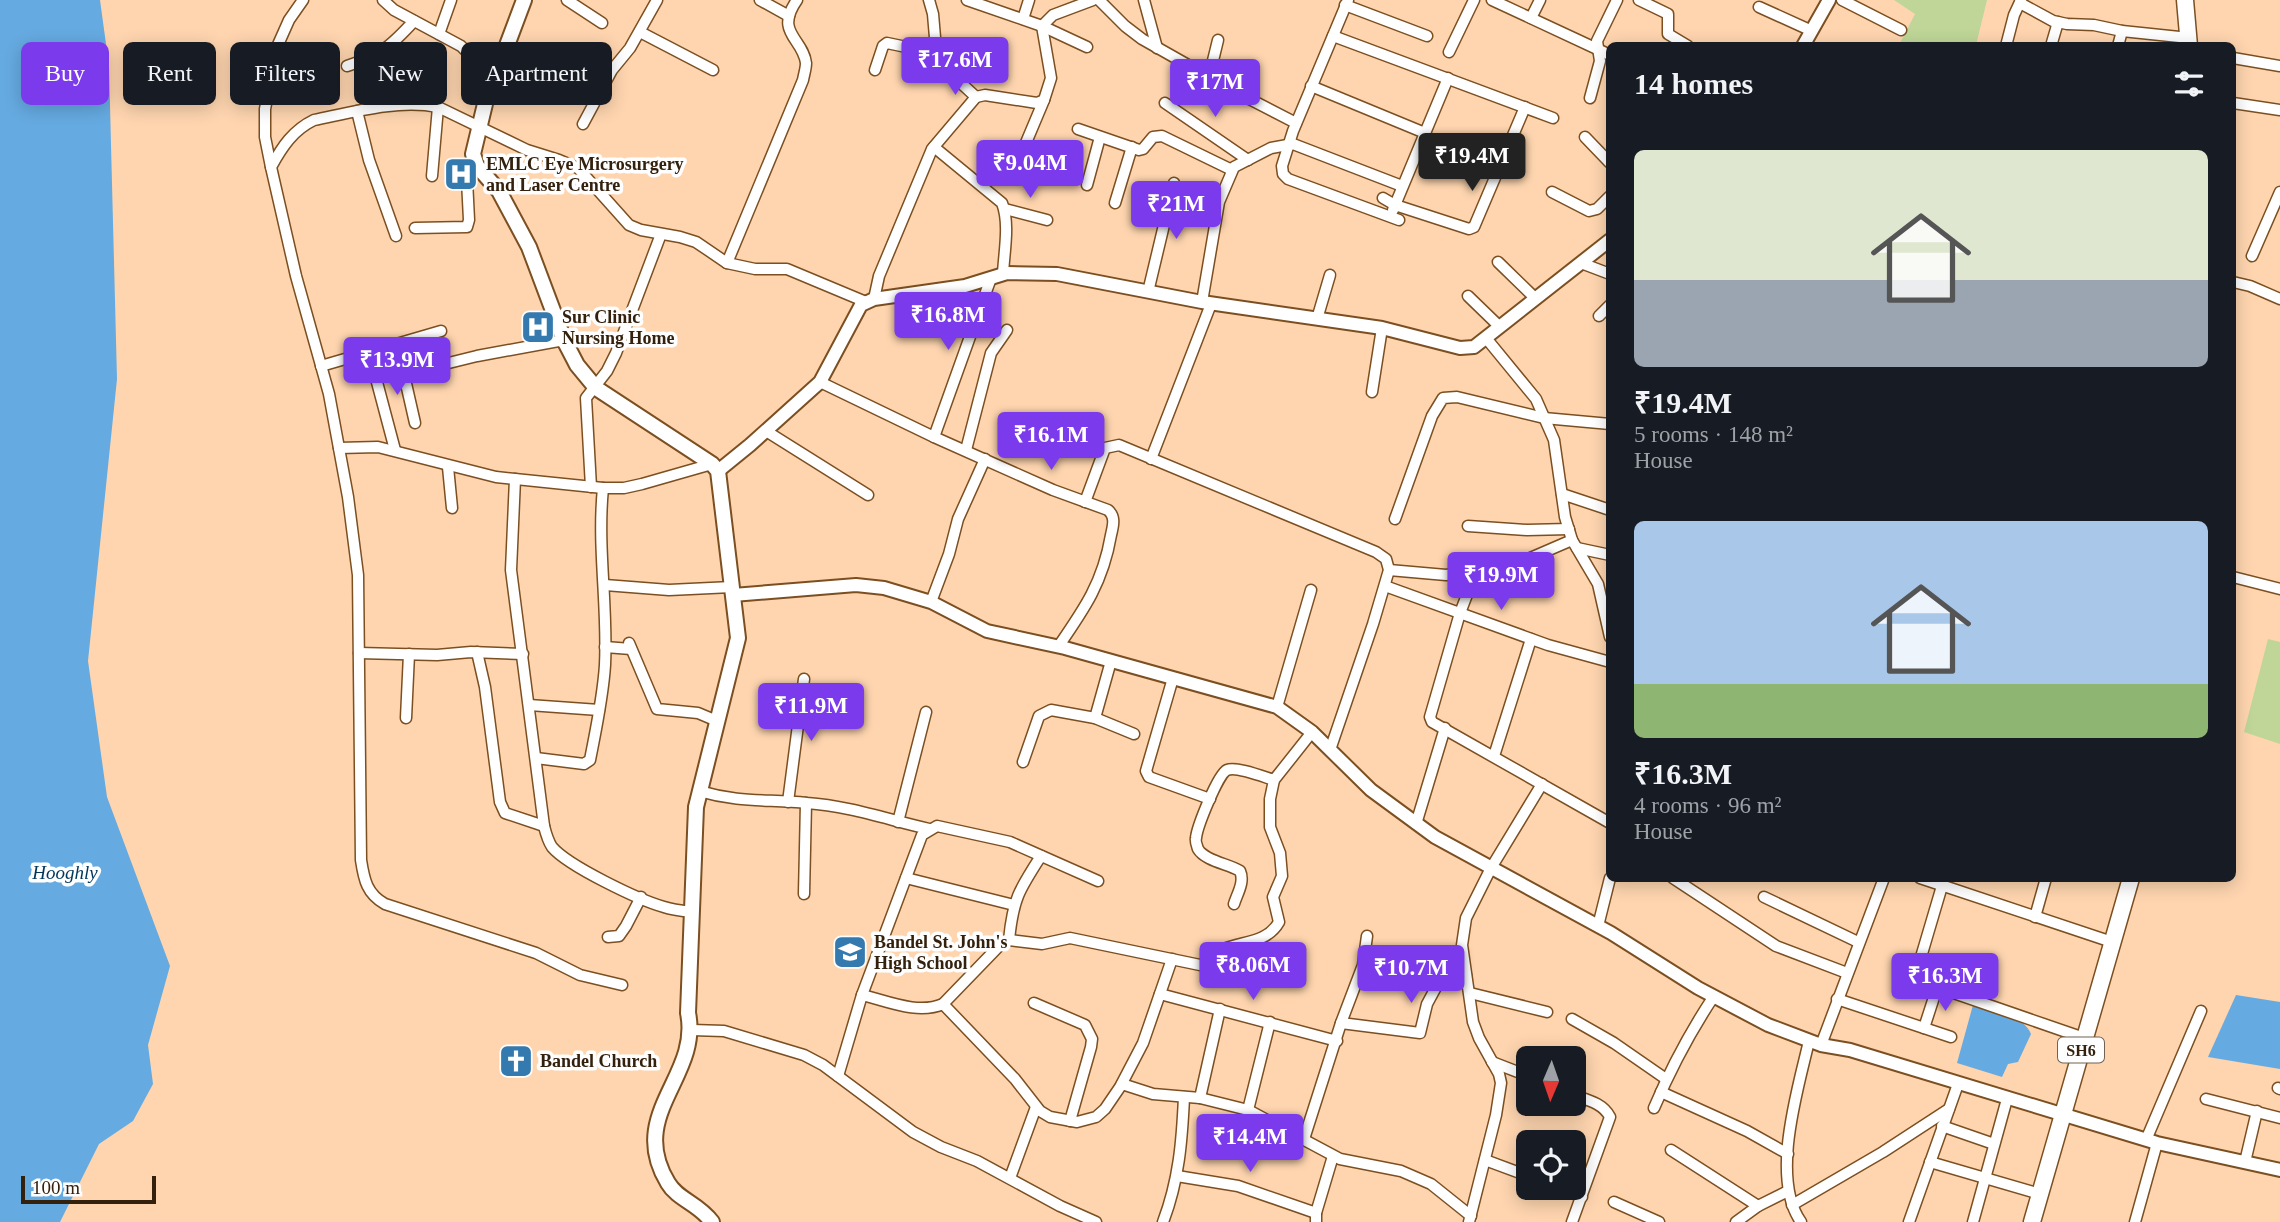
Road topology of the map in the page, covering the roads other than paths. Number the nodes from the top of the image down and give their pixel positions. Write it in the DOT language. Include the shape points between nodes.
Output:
graph roads {
  1 [pos="303,0"];
  2 [pos="383,0"];
  3 [pos="451,0"];
  4 [pos="524,0"];
  5 [pos="567,0"];
  6 [pos="657,0"];
  7 [pos="760,0"];
  8 [pos="797,0"];
  9 [pos="929,0"];
  10 [pos="967,0"];
  11 [pos="1029,0"];
  12 [pos="1093,0"];
  13 [pos="1099,0"];
  14 [pos="1144,0"];
  15 [pos="1474,0"];
  16 [pos="1540,0"];
  17 [pos="1617,0"];
  18 [pos="1639,0"];
  19 [pos="1829,0"];
  20 [pos="1842,0"];
  21 [pos="2185,0"];
  22 [pos="1499,1"];
  23 [pos="2021,2"];
  24 [pos="1346,3"];
  25 [pos="1759,7"];
  26 [pos="789,16"];
  27 [pos="1531,18"];
  28 [pos="1023,19"];
  29 [pos="414,21"];
  30 [pos="2058,22"];
  31 [pos="602,23"];
  32 [pos="1042,26"];
  33 [pos="1900,30"];
  34 [pos="1812,31"];
  35 [pos="2122,31"];
  36 [pos="639,32"];
  37 [pos="439,34"];
  38 [pos="1333,36"];
  39 [pos="1427,36"];
  40 [pos="1218,40"];
  41 [pos="1671,41"];
  42 [pos="508,42"];
  43 [pos="1805,42"];
  44 [pos="2007,42"];
  45 [pos="2052,42"];
  46 [pos="2119,42"];
  47 [pos="2189,42"];
  48 [pos="461,46"];
  49 [pos="1087,47"];
  50 [pos="1157,47"];
  51 [pos="1597,49"];
  52 [pos="1449,52"];
  53 [pos="935,53"];
  54 [pos="1606,53"];
  55 [pos="2236,59"];
  56 [pos="347,66"];
  57 [pos="2280,66"];
  58 [pos="713,70"];
  59 [pos="875,70"];
  60 [pos="1209,77"];
  61 [pos="1448,78"];
  62 [pos="1311,86"];
  63 [pos="976,97"];
  64 [pos="1590,98"];
  65 [pos="1044,100"];
  66 [pos="1165,103"];
  67 [pos="2236,103"];
  68 [pos="484,105"];
  69 [pos="438,107"];
  70 [pos="1525,107"];
  71 [pos="2280,110"];
  72 [pos="358,111"];
  73 [pos="1553,118"];
  74 [pos="1296,123"];
  75 [pos="583,124"];
  76 [pos="478,126"];
  77 [pos="1077,130"];
  78 [pos="1425,133"];
  79 [pos="1585,136"];
  80 [pos="1100,137"];
  81 [pos="1288,144"];
  82 [pos="934,147"];
  83 [pos="1132,147"];
  84 [pos="1020,158"];
  85 [pos="1606,159"];
  86 [pos="1248,160"];
  87 [pos="477,166"];
  88 [pos="271,167"];
  89 [pos="1232,170"];
  90 [pos="432,176"];
  91 [pos="1174,184"];
  92 [pos="1087,185"];
  93 [pos="1402,186"];
  94 [pos="1552,192"];
  95 [pos="2280,192"];
  96 [pos="1383,198"];
  97 [pos="1606,200"];
  98 [pos="1115,203"];
  99 [pos="1395,205"];
  100 [pos="1005,209"];
  101 [pos="1047,220"];
  102 [pos="415,228"];
  103 [pos="661,234"];
  104 [pos="396,236"];
  105 [pos="1606,243"];
  106 [pos="2252,256"];
  107 [pos="1498,262"];
  108 [pos="727,263"];
  109 [pos="1581,263"];
  110 [pos="1606,272"];
  111 [pos="1330,275"];
  112 [pos="997,276"];
  113 [pos="2236,283"];
  114 [pos="1148,292"];
  115 [pos="1468,296"];
  116 [pos="1536,299"];
  117 [pos="2280,299"];
  118 [pos="870,300"];
  119 [pos="1206,303"];
  120 [pos="1606,309"];
  121 [pos="1599,316"];
  122 [pos="1317,319"];
  123 [pos="1500,327"];
  124 [pos="1382,328"];
  125 [pos="1007,330"];
  126 [pos="441,331"];
  127 [pos="1486,338"];
  128 [pos="564,340"];
  129 [pos="397,344"];
  130 [pos="369,352"];
  131 [pos="321,366"];
  132 [pos="404,374"];
  133 [pos="820,382"];
  134 [pos="596,388"];
  135 [pos="1372,392"];
  136 [pos="1544,418"];
  137 [pos="415,423"];
  138 [pos="1606,424"];
  139 [pos="766,431"];
  140 [pos="934,437"];
  141 [pos="339,448"];
  142 [pos="395,450"];
  143 [pos="966,450"];
  144 [pos="1152,458"];
  145 [pos="985,459"];
  146 [pos="448,467"];
  147 [pos="715,467"];
  148 [pos="514,479"];
  149 [pos="591,487"];
  150 [pos="603,488"];
  151 [pos="1562,494"];
  152 [pos="868,495"];
  153 [pos="1085,502"];
  154 [pos="452,509"];
  155 [pos="1606,509"];
  156 [pos="1395,519"];
  157 [pos="1468,526"];
  158 [pos="1569,529"];
  159 [pos="1574,544"];
  160 [pos="1606,554"];
  161 [pos="1480,561"];
  162 [pos="1389,570"];
  163 [pos="2236,578"];
  164 [pos="605,585"];
  165 [pos="1385,586"];
  166 [pos="2280,589"];
  167 [pos="1311,590"];
  168 [pos="733,591"];
  169 [pos="931,602"];
  170 [pos="1606,611"];
  171 [pos="1461,613"];
  172 [pos="1531,639"];
  173 [pos="605,646"];
  174 [pos="1058,647"];
  175 [pos="477,652"];
  176 [pos="359,653"];
  177 [pos="409,654"];
  178 [pos="523,654"];
  179 [pos="1111,661"];
  180 [pos="1606,661"];
  181 [pos="1173,678"];
  182 [pos="804,679"];
  183 [pos="529,705"];
  184 [pos="1277,707"];
  185 [pos="599,710"];
  186 [pos="926,712"];
  187 [pos="406,719"];
  188 [pos="1095,719"];
  189 [pos="717,721"];
  190 [pos="1445,728"];
  191 [pos="1312,732"];
  192 [pos="1134,734"];
  193 [pos="1330,750"];
  194 [pos="1494,756"];
  195 [pos="536,758"];
  196 [pos="1023,762"];
  197 [pos="1274,780"];
  198 [pos="1542,784"];
  199 [pos="699,791"];
  200 [pos="1210,799"];
  201 [pos="788,803"];
  202 [pos="806,803"];
  203 [pos="1606,821"];
  204 [pos="898,822"];
  205 [pos="1416,824"];
  206 [pos="544,826"];
  207 [pos="929,829"];
  208 [pos="1041,856"];
  209 [pos="1491,868"];
  210 [pos="906,878"];
  211 [pos="1097,881"];
  212 [pos="1609,882"];
  213 [pos="1679,882"];
  214 [pos="1882,882"];
  215 [pos="1931,882"];
  216 [pos="2045,882"];
  217 [pos="2130,882"];
  218 [pos="1942,886"];
  219 [pos="804,894"];
  220 [pos="641,897"];
  221 [pos="1764,897"];
  222 [pos="1234,904"];
  223 [pos="1014,905"];
  224 [pos="692,912"];
  225 [pos="2035,916"];
  226 [pos="1598,926"];
  227 [pos="1367,936"];
  228 [pos="608,937"];
  229 [pos="1009,940"];
  230 [pos="1858,942"];
  231 [pos="2112,942"];
  232 [pos="1172,959"];
  233 [pos="1847,974"];
  234 [pos="1466,975"];
  235 [pos="622,985"];
  236 [pos="1937,988"];
  237 [pos="1470,993"];
  238 [pos="1160,994"];
  239 [pos="862,995"];
  240 [pos="1714,996"];
  241 [pos="1838,999"];
  242 [pos="1034,1003"];
  243 [pos="943,1004"];
  244 [pos="1220,1009"];
  245 [pos="2201,1010"];
  246 [pos="1547,1012"];
  247 [pos="1572,1019"];
  248 [pos="1270,1022"];
  249 [pos="1341,1023"];
  250 [pos="1924,1028"];
  251 [pos="692,1030"];
  252 [pos="1951,1037"];
  253 [pos="2084,1038"];
  254 [pos="1337,1041"];
  255 [pos="1815,1043"];
  256 [pos="1492,1062"];
  257 [pos="1516,1071"];
  258 [pos="838,1076"];
  259 [pos="1666,1079"];
  260 [pos="1122,1084"];
  261 [pos="1958,1084"];
  262 [pos="1661,1092"];
  263 [pos="1184,1097"];
  264 [pos="1200,1098"];
  265 [pos="2007,1099"];
  266 [pos="2206,1099"];
  267 [pos="1586,1100"];
  268 [pos="1036,1107"];
  269 [pos="1654,1108"];
  270 [pos="1248,1110"];
  271 [pos="1948,1110"];
  272 [pos="2257,1111"];
  273 [pos="2062,1116"];
  274 [pos="2280,1118"];
  275 [pos="1070,1121"];
  276 [pos="1942,1126"];
  277 [pos="1304,1139"];
  278 [pos="2151,1142"];
  279 [pos="1994,1144"];
  280 [pos="1671,1150"];
  281 [pos="1788,1154"];
  282 [pos="1333,1156"];
  283 [pos="1485,1160"];
  284 [pos="1930,1162"];
  285 [pos="2245,1162"];
  286 [pos="2280,1170"];
  287 [pos="1516,1172"];
  288 [pos="1177,1176"];
  289 [pos="1010,1178"];
  290 [pos="1984,1178"];
  291 [pos="1586,1186"];
  292 [pos="1788,1191"];
  293 [pos="2040,1194"];
  294 [pos="1581,1200"];
  295 [pos="1614,1202"];
  296 [pos="1758,1206"];
  297 [pos="1793,1208"];
  298 [pos="1316,1218"];
  299 [pos="1470,1219"];
  300 [pos="712,1222"];
  301 [pos="1096,1222"];
  302 [pos="1163,1222"];
  303 [pos="1572,1222"];
  304 [pos="1659,1222"];
  305 [pos="1737,1222"];
  306 [pos="1790,1222"];
  307 [pos="1801,1222"];
  308 [pos="1909,1222"];
  309 [pos="1973,1222"];
  310 [pos="2032,1222"];
  311 [pos="2135,1222"];
  1 -- 88 [label="street" via="277,47 265,109"];
  2 -- 29 [label="street"];
  3 -- 37 [label="street"];
  4 -- 42 [label="main road"];
  5 -- 31 [label="street"];
  6 -- 36 [label="street"];
  7 -- 26 [label="street"];
  8 -- 26 [label="street"];
  9 -- 53 [label="street"];
  10 -- 28 [label="street"];
  11 -- 28 [label="street"];
  12 -- 32 [label="street" via="1053,15"];
  13 -- 50 [label="street" via="1134,34"];
  14 -- 50 [label="street"];
  15 -- 52 [label="street"];
  16 -- 27 [label="street"];
  17 -- 51 [label="street"];
  18 -- 41 [label="street" via="1668,14"];
  19 -- 34 [label="street"];
  20 -- 33 [label="street"];
  21 -- 47 [label="main road"];
  22 -- 27 [label="street"];
  23 -- 30 [label="street"];
  23 -- 44 [label="street"];
  24 -- 38 [label="street"];
  24 -- 39 [label="street"];
  25 -- 34 [label="street"];
  26 -- 108 [label="street" via="790,33 803,53 805,70"];
  27 -- 51 [label="street"];
  28 -- 32 [label="street"];
  29 -- 37 [label="street"];
  29 -- 56 [label="street" via="392,46"];
  30 -- 35 [label="street"];
  30 -- 45 [label="street"];
  32 -- 49 [label="street"];
  32 -- 65 [label="street" via="1051,78"];
  34 -- 43 [label="street"];
  35 -- 46 [label="street"];
  35 -- 47 [label="street"];
  36 -- 58 [label="street"];
  36 -- 75 [label="street"];
  37 -- 48 [label="street"];
  38 -- 61 [label="street"];
  38 -- 62 [label="street"];
  40 -- 60 [label="street"];
  50 -- 60 [label="street"];
  51 -- 54 [label="street"];
  51 -- 64 [label="street" via="1600,61"];
  53 -- 59 [label="street" via="887,43"];
  53 -- 63 [label="street" via="941,65"];
  55 -- 57 [label="street"];
  60 -- 74 [label="street"];
  61 -- 70 [label="street"];
  61 -- 78 [label="street"];
  62 -- 74 [label="street"];
  62 -- 78 [label="street"];
  63 -- 65 [label="street"];
  63 -- 82 [label="street"];
  65 -- 84 [label="street"];
  66 -- 86 [label="street"];
  67 -- 71 [label="street"];
  68 -- 76 [label="main road"];
  69 -- 72 [label="street" via="425,104"];
  69 -- 76 [label="street"];
  69 -- 90 [label="street"];
  70 -- 73 [label="street"];
  70 -- 99 [label="street" via="1474,227"];
  72 -- 88 [label="street" via="306,124 286,142"];
  72 -- 104 [label="street" via="369,160"];
  74 -- 81 [label="street"];
  76 -- 87 [label="main road"];
  76 -- 103 [label="street" via="578,168 629,225"];
  77 -- 80 [label="street"];
  78 -- 93 [label="street"];
  79 -- 85 [label="street"];
  80 -- 83 [label="street"];
  80 -- 92 [label="street"];
  81 -- 86 [label="street"];
  81 -- 93 [label="street"];
  81 -- 99 [label="street" via="1282,166 1288,179 1394,218"];
  82 -- 100 [label="street"];
  82 -- 118 [label="street"];
  83 -- 89 [label="street" via="1143,149 1153,136 1162,136"];
  83 -- 98 [label="street"];
  86 -- 89 [label="street"];
  87 -- 102 [label="street" via="467,180 467,227"];
  87 -- 128 [label="main road" via="499,191 529,247"];
  88 -- 131 [label="street"];
  89 -- 119 [label="street" via="1219,202"];
  91 -- 114 [label="street"];
  93 -- 99 [label="street"];
  94 -- 97 [label="street" via="1589,211"];
  95 -- 106 [label="street"];
  96 -- 99 [label="street"];
  100 -- 101 [label="street"];
  100 -- 112 [label="street"];
  103 -- 108 [label="street" via="696,242"];
  103 -- 134 [label="street" via="616,353"];
  105 -- 109 [label="street"];
  107 -- 116 [label="street"];
  108 -- 118 [label="street" via="787,269"];
  109 -- 110 [label="street"];
  109 -- 116 [label="street"];
  111 -- 122 [label="street"];
  112 -- 114 [label="street" via="1056,274"];
  112 -- 118 [label="street" via="965,286"];
  112 -- 140 [label="street"];
  113 -- 117 [label="street"];
  114 -- 119 [label="street"];
  115 -- 123 [label="street"];
  116 -- 123 [label="street"];
  118 -- 133 [label="street" via="861,305"];
  119 -- 122 [label="street"];
  119 -- 144 [label="street"];
  120 -- 121 [label="street"];
  122 -- 124 [label="street"];
  123 -- 127 [label="street"];
  124 -- 127 [label="street" via="1460,348 1474,347"];
  124 -- 135 [label="street"];
  125 -- 143 [label="street" via="992,353"];
  126 -- 129 [label="street"];
  127 -- 136 [label="street" via="1536,399"];
  128 -- 132 [label="street"];
  128 -- 134 [label="main road"];
  129 -- 130 [label="street"];
  129 -- 132 [label="street"];
  130 -- 131 [label="street"];
  130 -- 142 [label="street"];
  131 -- 141 [label="street"];
  132 -- 137 [label="street"];
  133 -- 139 [label="street"];
  133 -- 140 [label="street"];
  134 -- 147 [label="main road"];
  134 -- 149 [label="street" via="589,391 584,408"];
  136 -- 138 [label="street"];
  136 -- 151 [label="street" via="1554,440"];
  136 -- 156 [label="street" via="1457,397 1443,398 1432,416"];
  139 -- 147 [label="street"];
  139 -- 152 [label="street"];
  140 -- 143 [label="street"];
  141 -- 142 [label="street"];
  141 -- 176 [label="street" via="358,575"];
  142 -- 146 [label="street"];
  143 -- 145 [label="street"];
  144 -- 153 [label="street" via="1119,445 1105,448"];
  144 -- 162 [label="street" via="1376,552 1386,559"];
  145 -- 153 [label="street"];
  145 -- 169 [label="street" via="958,519"];
  146 -- 148 [label="street"];
  146 -- 154 [label="street"];
  147 -- 150 [label="street" via="642,485"];
  147 -- 168 [label="main road"];
  148 -- 149 [label="street"];
  148 -- 178 [label="street" via="511,570"];
  149 -- 150 [label="street"];
  150 -- 164 [label="street" via="600,529"];
  151 -- 155 [label="street"];
  151 -- 158 [label="street"];
  153 -- 174 [label="street" via="1108,510 1114,522 1106,563 1089,602"];
  157 -- 158 [label="street"];
  158 -- 159 [label="street"];
  159 -- 160 [label="street"];
  159 -- 161 [label="street" via="1528,559"];
  159 -- 170 [label="street" via="1598,584"];
  161 -- 162 [label="street" via="1446,575"];
  161 -- 171 [label="street"];
  162 -- 165 [label="street"];
  163 -- 166 [label="street"];
  164 -- 168 [label="street"];
  164 -- 173 [label="street"];
  165 -- 171 [label="street"];
  165 -- 193 [label="street"];
  167 -- 184 [label="street"];
  168 -- 169 [label="street" via="856,585"];
  168 -- 189 [label="main road" via="738,638"];
  169 -- 174 [label="street" via="988,631"];
  171 -- 172 [label="street"];
  171 -- 190 [label="street" via="1430,709 1432,722"];
  172 -- 180 [label="street"];
  172 -- 194 [label="street"];
  173 -- 185 [label="street"];
  173 -- 189 [label="street" via="630,646 657,709 698,713"];
  174 -- 179 [label="street"];
  175 -- 177 [label="street"];
  175 -- 178 [label="street"];
  175 -- 206 [label="street" via="500,802 505,813"];
  176 -- 177 [label="street"];
  176 -- 235 [label="street" via="361,860 373,897 536,953 580,975"];
  177 -- 187 [label="street"];
  178 -- 183 [label="street"];
  179 -- 181 [label="street"];
  179 -- 188 [label="street"];
  181 -- 184 [label="street"];
  181 -- 200 [label="street" via="1146,771 1149,777"];
  182 -- 201 [label="street"];
  183 -- 185 [label="street"];
  183 -- 195 [label="street"];
  184 -- 191 [label="street"];
  185 -- 195 [label="street" via="590,760 584,764"];
  186 -- 204 [label="street"];
  188 -- 192 [label="street"];
  188 -- 196 [label="street" via="1045,711 1039,716"];
  189 -- 199 [label="main road"];
  190 -- 194 [label="street"];
  190 -- 205 [label="street"];
  191 -- 193 [label="street"];
  191 -- 197 [label="street"];
  193 -- 205 [label="street" via="1371,790"];
  194 -- 198 [label="street"];
  195 -- 206 [label="street"];
  197 -- 200 [label="street" via="1227,770"];
  197 -- 232 [label="street" via="1269,816 1282,876 1273,897 1279,922 1274,931 1222,950 1200,965"];
  198 -- 203 [label="street"];
  198 -- 209 [label="street"];
  199 -- 201 [label="street" via="745,802"];
  199 -- 224 [label="main road"];
  200 -- 222 [label="street" via="1196,847 1240,871"];
  201 -- 202 [label="street"];
  202 -- 204 [label="street"];
  202 -- 219 [label="street"];
  204 -- 207 [label="street"];
  205 -- 209 [label="street"];
  206 -- 220 [label="street" via="554,849 575,865"];
  207 -- 208 [label="street" via="951,828 1010,842"];
  207 -- 210 [label="street" via="922,835"];
  208 -- 211 [label="street"];
  208 -- 223 [label="street"];
  209 -- 226 [label="street"];
  209 -- 234 [label="street" via="1466,918 1462,945"];
  210 -- 223 [label="street"];
  210 -- 239 [label="street"];
  212 -- 226 [label="street"];
  213 -- 233 [label="street" via="1776,946"];
  214 -- 230 [label="street"];
  215 -- 218 [label="street"];
  216 -- 225 [label="street"];
  217 -- 231 [label="main road, SH6"];
  218 -- 225 [label="street"];
  218 -- 236 [label="street" via="1916,974 1919,981"];
  220 -- 224 [label="street" via="664,908"];
  220 -- 228 [label="street" via="619,936"];
  221 -- 230 [label="street"];
  223 -- 229 [label="street"];
  224 -- 251 [label="main road" via="688,1013"];
  225 -- 231 [label="street"];
  226 -- 240 [label="street"];
  227 -- 249 [label="street" via="1363,965"];
  229 -- 232 [label="street" via="1042,944 1070,938"];
  229 -- 243 [label="street"];
  230 -- 233 [label="street"];
  231 -- 253 [label="main road, SH6"];
  232 -- 238 [label="street"];
  233 -- 241 [label="street"];
  234 -- 237 [label="street"];
  234 -- 249 [label="street" via="1441,978 1427,1004 1420,1033"];
  236 -- 250 [label="street"];
  236 -- 253 [label="street"];
  237 -- 246 [label="street"];
  237 -- 256 [label="street" via="1473,1022"];
  238 -- 244 [label="street"];
  238 -- 260 [label="street"];
  239 -- 243 [label="street" via="919,1008"];
  239 -- 258 [label="street"];
  240 -- 255 [label="street" via="1768,1026"];
  240 -- 259 [label="street"];
  241 -- 250 [label="street"];
  241 -- 255 [label="street"];
  242 -- 275 [label="street" via="1085,1025 1089,1031 1091,1047"];
  243 -- 268 [label="street"];
  244 -- 248 [label="street"];
  244 -- 264 [label="street"];
  245 -- 278 [label="street"];
  247 -- 259 [label="street"];
  248 -- 254 [label="street"];
  248 -- 270 [label="street"];
  249 -- 254 [label="street"];
  250 -- 252 [label="street"];
  251 -- 258 [label="street" via="723,1031 787,1049"];
  251 -- 300 [label="main road" via="660,1113 654,1144 661,1171 676,1195 703,1210"];
  253 -- 273 [label="main road, SH6"];
  254 -- 277 [label="street"];
  255 -- 261 [label="street"];
  255 -- 281 [label="street" via="1788,1133"];
  256 -- 257 [label="street"];
  256 -- 283 [label="street" via="1499,1074 1500,1094"];
  258 -- 289 [label="street" via="913,1132"];
  259 -- 262 [label="street"];
  260 -- 263 [label="street"];
  260 -- 275 [label="street" via="1096,1117"];
  261 -- 265 [label="street"];
  261 -- 271 [label="street"];
  262 -- 269 [label="street"];
  262 -- 281 [label="street"];
  263 -- 264 [label="street"];
  263 -- 288 [label="street"];
  264 -- 270 [label="street"];
  265 -- 273 [label="street"];
  265 -- 279 [label="street"];
  266 -- 272 [label="street"];
  267 -- 291 [label="street" via="1607,1110 1610,1117"];
  268 -- 275 [label="street" via="1050,1117"];
  268 -- 289 [label="street"];
  270 -- 277 [label="street"];
  271 -- 276 [label="street"];
  271 -- 297 [label="street"];
  272 -- 274 [label="street"];
  272 -- 285 [label="street"];
  273 -- 278 [label="street"];
  273 -- 293 [label="main road, SH6"];
  276 -- 279 [label="street"];
  276 -- 284 [label="street"];
  277 -- 282 [label="street"];
  278 -- 285 [label="street"];
  278 -- 311 [label="street"];
  279 -- 290 [label="street"];
  280 -- 296 [label="street"];
  281 -- 292 [label="street"];
  282 -- 298 [label="street"];
  282 -- 299 [label="street" via="1401,1171 1431,1184"];
  283 -- 287 [label="street"];
  283 -- 299 [label="street"];
  284 -- 290 [label="street"];
  284 -- 308 [label="street"];
  285 -- 286 [label="street"];
  288 -- 298 [label="street" via="1238,1186"];
  288 -- 302 [label="street"];
  289 -- 301 [label="street"];
  290 -- 293 [label="street"];
  290 -- 309 [label="street"];
  292 -- 296 [label="street"];
  292 -- 297 [label="street"];
  293 -- 310 [label="main road, SH6"];
  294 -- 303 [label="street"];
  295 -- 304 [label="street"];
  296 -- 305 [label="street"];
  297 -- 306 [label="street"];
  297 -- 307 [label="street"];
}
